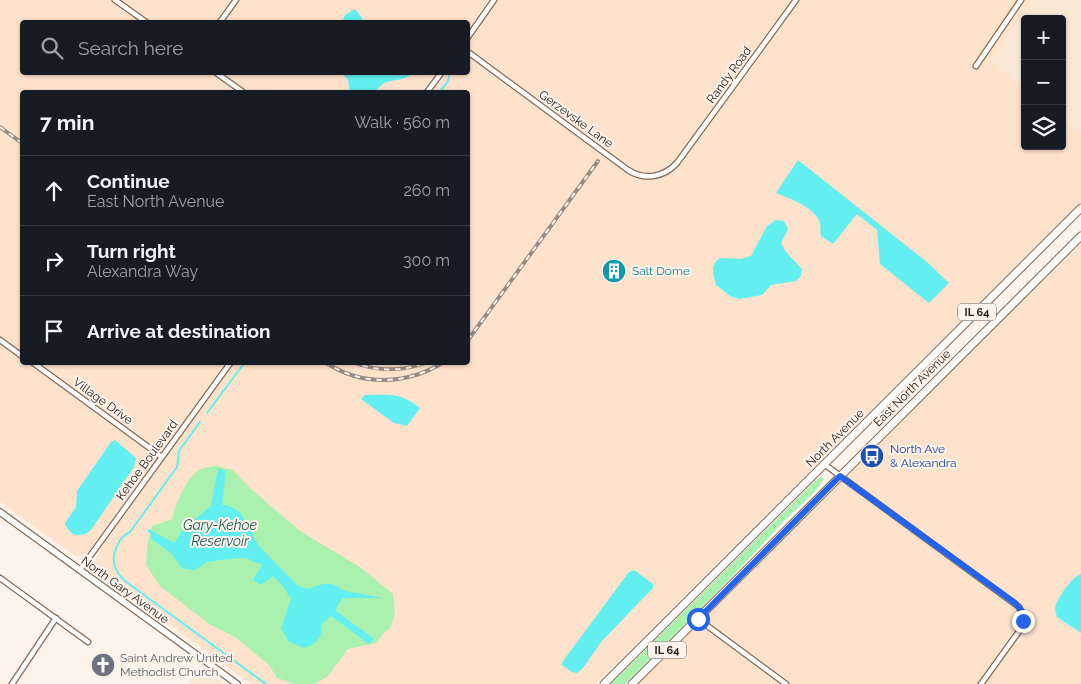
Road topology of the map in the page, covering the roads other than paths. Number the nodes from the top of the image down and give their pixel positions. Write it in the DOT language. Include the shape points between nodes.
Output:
graph roads {
  1 [pos="115,0"];
  2 [pos="236,0"];
  3 [pos="494,0"];
  4 [pos="796,0"];
  5 [pos="1021,0"];
  6 [pos="143,20"];
  7 [pos="221,20"];
  8 [pos="470,34"];
  9 [pos="470,53"];
  10 [pos="976,66"];
  11 [pos="219,75"];
  12 [pos="440,75"];
  13 [pos="240,90"];
  14 [pos="428,90"];
  15 [pos="677,163"];
  16 [pos="1081,208"];
  17 [pos="1081,236"];
  18 [pos="0,340"];
  19 [pos="20,355"];
  20 [pos="36,365"];
  21 [pos="229,365"];
  22 [pos="162,457"];
  23 [pos="824,464"];
  24 [pos="840,476"];
  25 [pos="0,512"];
  26 [pos="80,570"];
  27 [pos="0,578"];
  28 [pos="56,618"];
  29 [pos="698,619"];
  30 [pos="88,642"];
  31 [pos="12,684"];
  32 [pos="238,684"];
  33 [pos="604,684"];
  34 [pos="632,684"];
  35 [pos="786,684"];
  36 [pos="981,684"];
  1 -- 6 [label="street"];
  2 -- 7 [label="street"];
  3 -- 8 [label="street"];
  4 -- 15 [label="street, Randy Road"];
  5 -- 10 [label="street"];
  9 -- 15 [label="street, Gerzevske Lane" via="633,173 650,178 667,172"];
  11 -- 13 [label="street"];
  12 -- 14 [label="street"];
  16 -- 23 [label="main road, North Avenue / IL 64"];
  17 -- 24 [label="main road, East North Avenue / IL 64"];
  18 -- 19 [label="street"];
  20 -- 22 [label="street, Village Drive"];
  21 -- 22 [label="street, Kehoe Boulevard"];
  22 -- 26 [label="street, Kehoe Boulevard"];
  23 -- 24 [label="street"];
  23 -- 33 [label="main road, North Avenue / IL 64"];
  24 -- 29 [label="main road, East North Avenue / IL 64"];
  24 -- 36 [label="street" via="1019,607 1023,616 1020,630"];
  25 -- 26 [label="street, North Gary Avenue"];
  26 -- 32 [label="street, North Gary Avenue"];
  27 -- 28 [label="street"];
  28 -- 30 [label="street"];
  28 -- 31 [label="street"];
  29 -- 34 [label="main road, East North Avenue / IL 64"];
  29 -- 35 [label="street"];
}
